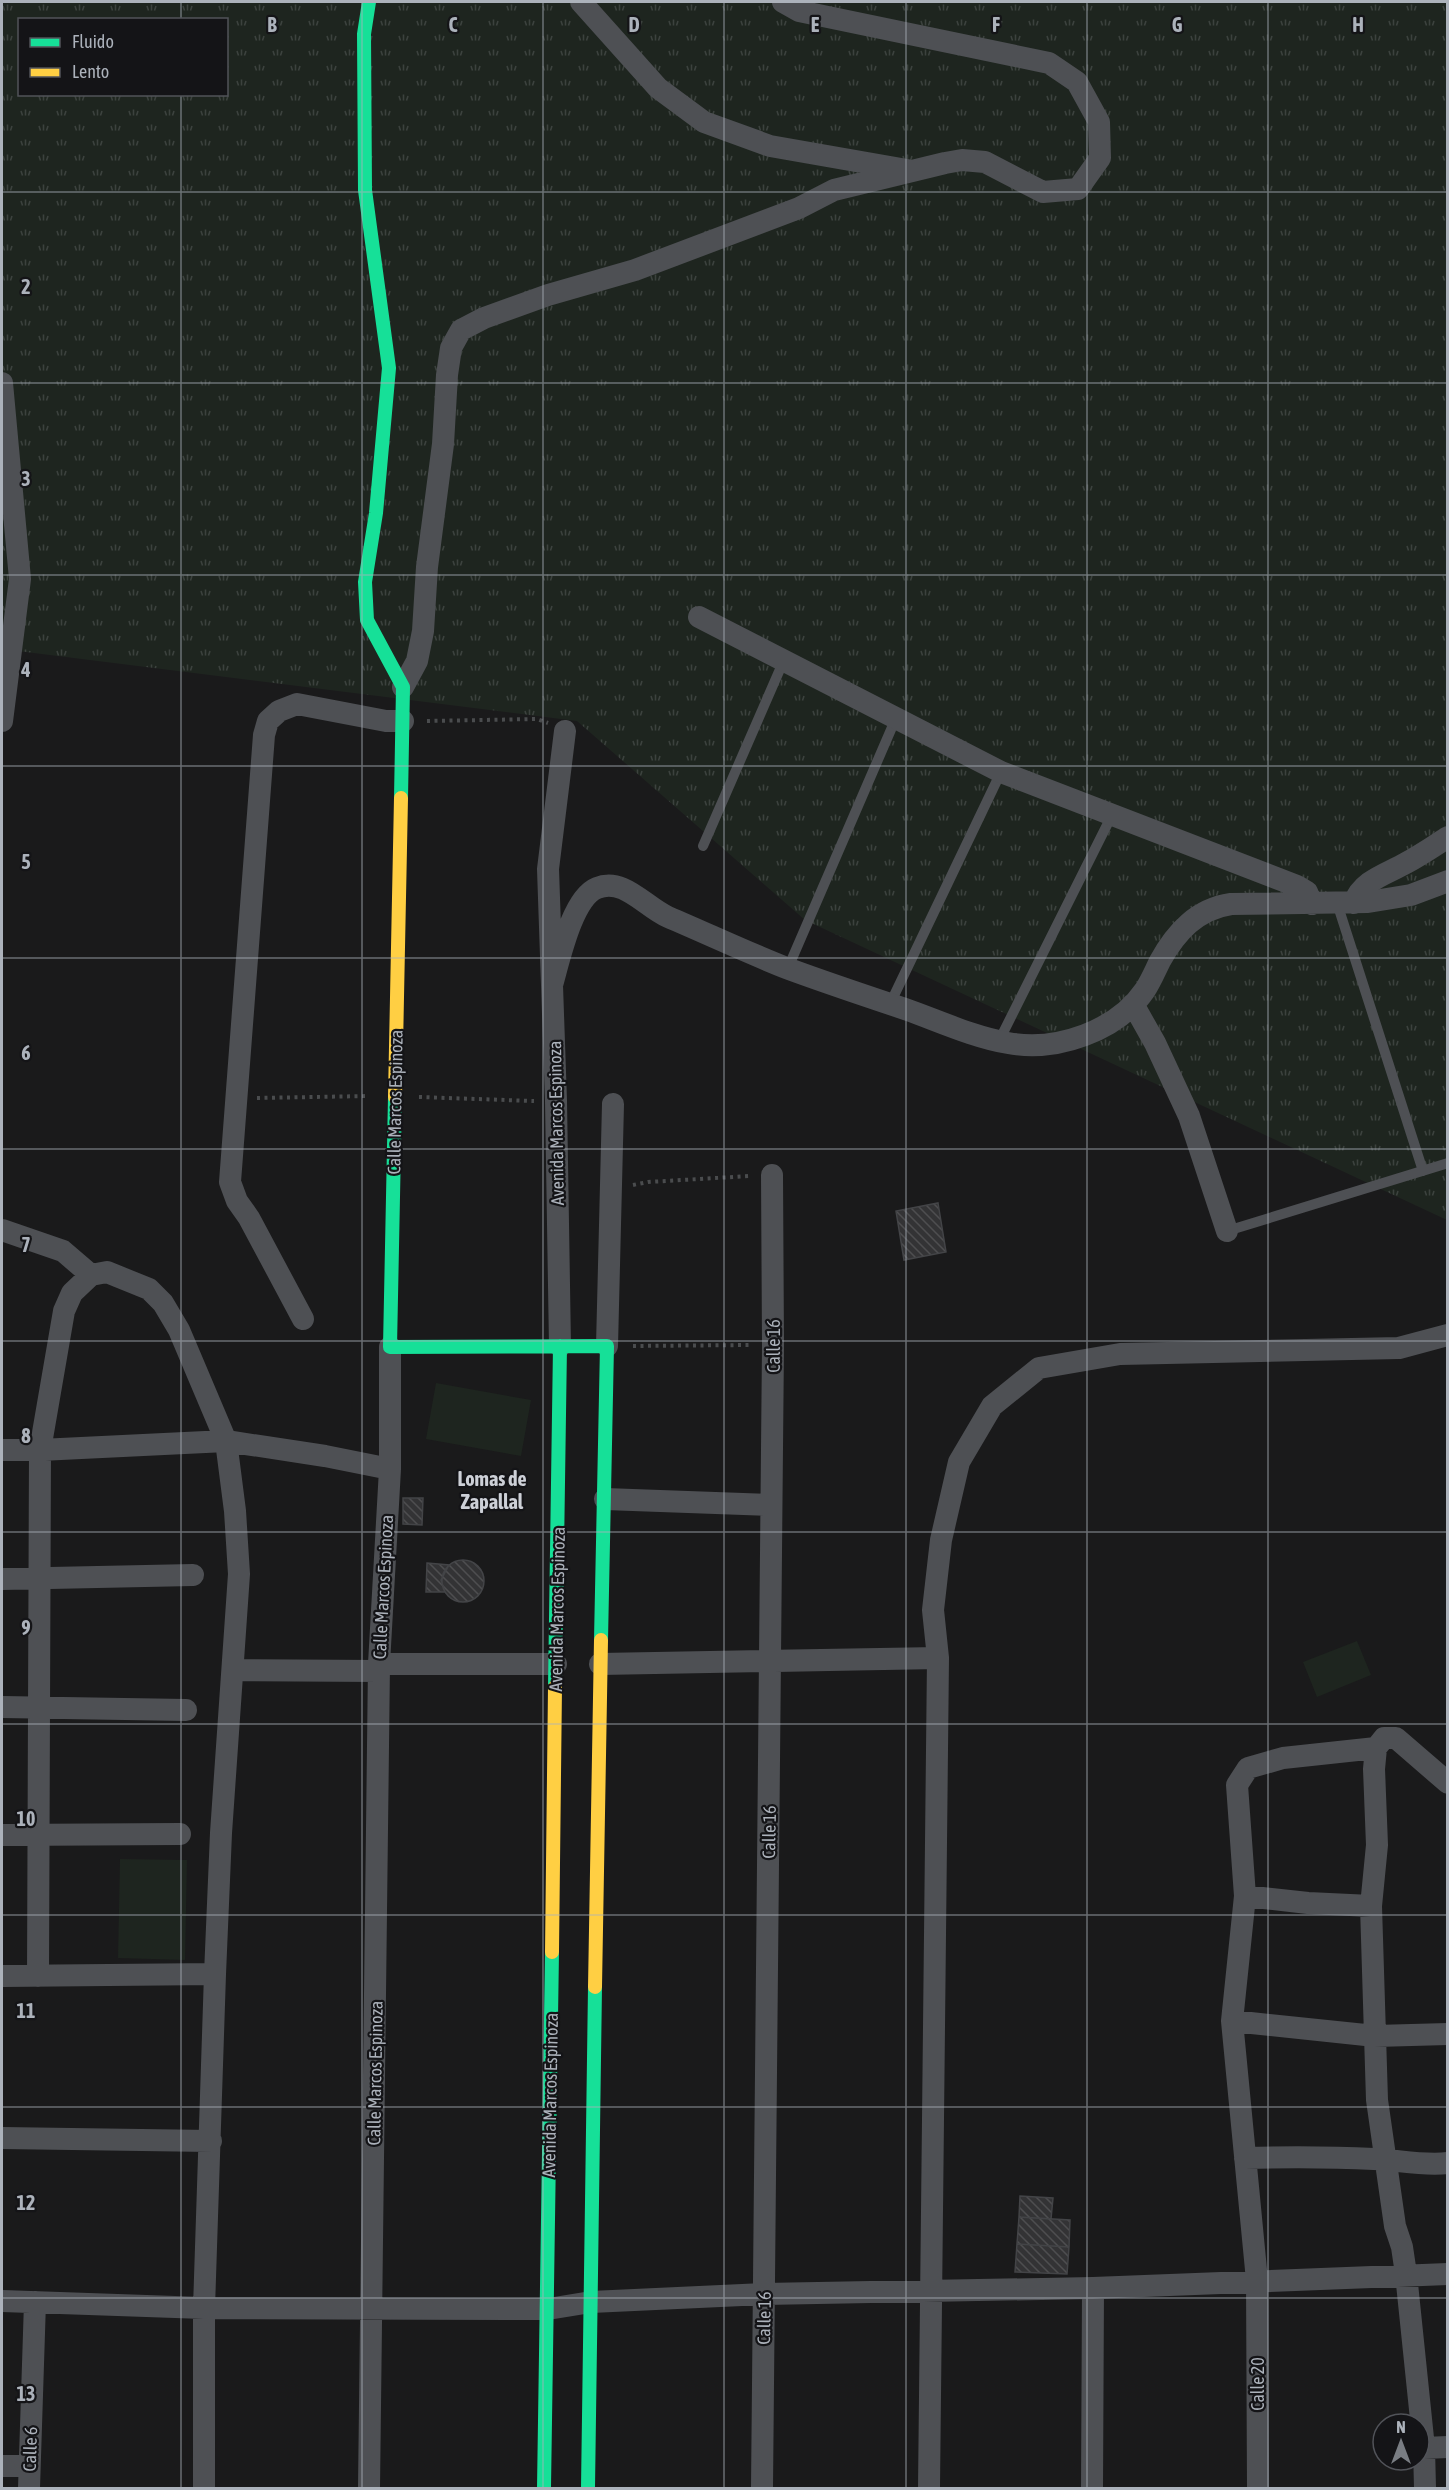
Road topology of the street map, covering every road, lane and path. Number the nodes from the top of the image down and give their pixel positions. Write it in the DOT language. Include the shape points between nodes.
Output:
graph roads {
  1 [pos="369,2"];
  2 [pos="581,2"];
  3 [pos="783,2"];
  4 [pos="915,171"];
  5 [pos="2,383"];
  6 [pos="699,616"];
  7 [pos="784,660"];
  8 [pos="403,687"];
  9 [pos="896,718"];
  10 [pos="2,721"];
  11 [pos="403,721"];
  12 [pos="565,731"];
  13 [pos="1001,772"];
  14 [pos="1112,814"];
  15 [pos="1448,837"];
  16 [pos="703,846"];
  17 [pos="1448,881"];
  18 [pos="1346,903"];
  19 [pos="1312,904"];
  20 [pos="788,968"];
  21 [pos="552,985"];
  22 [pos="890,1004"];
  23 [pos="1133,1004"];
  24 [pos="999,1041"];
  25 [pos="395,1096"];
  26 [pos="236,1098"];
  27 [pos="556,1101"];
  28 [pos="613,1104"];
  29 [pos="1448,1163"];
  30 [pos="1423,1171"];
  31 [pos="772,1175"];
  32 [pos="611,1190"];
  33 [pos="2,1214"];
  34 [pos="1227,1231"];
  35 [pos="9,1233"];
  36 [pos="91,1275"];
  37 [pos="303,1319"];
  38 [pos="1448,1335"];
  39 [pos="773,1345"];
  40 [pos="560,1346"];
  41 [pos="607,1346"];
  42 [pos="390,1347"];
  43 [pos="226,1441"];
  44 [pos="2,1450"];
  45 [pos="40,1450"];
  46 [pos="390,1469"];
  47 [pos="605,1499"];
  48 [pos="770,1505"];
  49 [pos="193,1575"];
  50 [pos="39,1578"];
  51 [pos="2,1579"];
  52 [pos="938,1658"];
  53 [pos="770,1662"];
  54 [pos="556,1664"];
  55 [pos="600,1664"];
  56 [pos="379,1668"];
  57 [pos="234,1671"];
  58 [pos="2,1707"];
  59 [pos="39,1708"];
  60 [pos="186,1710"];
  61 [pos="1376,1748"];
  62 [pos="1448,1783"];
  63 [pos="180,1834"];
  64 [pos="2,1835"];
  65 [pos="39,1835"];
  66 [pos="1245,1896"];
  67 [pos="1371,1906"];
  68 [pos="215,1974"];
  69 [pos="2,1976"];
  70 [pos="38,1976"];
  71 [pos="1232,2021"];
  72 [pos="1448,2034"];
  73 [pos="1375,2036"];
  74 [pos="2,2138"];
  75 [pos="211,2141"];
  76 [pos="1245,2158"];
  77 [pos="1384,2160"];
  78 [pos="1448,2163"];
  79 [pos="1406,2274"];
  80 [pos="1448,2274"];
  81 [pos="1257,2280"];
  82 [pos="1093,2288"];
  83 [pos="931,2291"];
  84 [pos="764,2294"];
  85 [pos="2,2301"];
  86 [pos="35,2302"];
  87 [pos="591,2302"];
  88 [pos="204,2308"];
  89 [pos="548,2309"];
  90 [pos="372,2310"];
  91 [pos="1420,2412"];
  92 [pos="1448,2447"];
  93 [pos="1431,2448"];
  94 [pos="2,2466"];
  95 [pos="29,2466"];
  96 [pos="1425,2472"];
  97 [pos="29,2488"];
  98 [pos="204,2488"];
  99 [pos="369,2488"];
  100 [pos="544,2488"];
  101 [pos="588,2488"];
  102 [pos="762,2488"];
  103 [pos="929,2488"];
  104 [pos="1092,2488"];
  105 [pos="1258,2488"];
  106 [pos="1425,2488"];
  1 -- 8 [label="street" via="364,34 365,190 389,368 376,513 365,582 367,621"];
  2 -- 4 [label="street" via="658,88 704,123 770,146"];
  3 -- 4 [label="street" via="799,11 1049,63 1077,82 1099,122 1100,158 1078,189 1043,192 985,162 962,160"];
  4 -- 8 [label="street" via="834,190 799,208 635,270 548,295 461,330 451,348 448,366 423,631 417,661"];
  5 -- 10 [label="street" via="20,579"];
  6 -- 7 [label="street"];
  7 -- 9 [label="street"];
  7 -- 16 [label="lane"];
  8 -- 11 [label="street, Calle Marcos Espinoza"];
  9 -- 13 [label="street"];
  9 -- 20 [label="lane"];
  11 -- 12 [label="path" via="537,719"];
  11 -- 25 [label="street, Calle Marcos Espinoza"];
  11 -- 26 [label="street" via="297,704 279,711 268,721"];
  12 -- 21 [label="street, Avenida Marcos Espinoza" via="548,869"];
  13 -- 14 [label="street"];
  13 -- 22 [label="lane"];
  14 -- 19 [label="street" via="1297,886 1307,892"];
  14 -- 24 [label="lane"];
  15 -- 18 [label="street" via="1371,881"];
  17 -- 18 [label="street" via="1388,900"];
  18 -- 19 [label="street"];
  18 -- 30 [label="lane"];
  19 -- 23 [label="street" via="1231,904 1199,914 1181,931"];
  20 -- 21 [label="street" via="655,912 622,887 606,885 594,889 581,902"];
  20 -- 22 [label="street"];
  21 -- 27 [label="street, Avenida Marcos Espinoza"];
  22 -- 24 [label="street"];
  23 -- 24 [label="street" via="1105,1025 1060,1042 1028,1045"];
  23 -- 34 [label="street" via="1189,1116"];
  25 -- 26 [label="path"];
  25 -- 27 [label="path"];
  25 -- 42 [label="street, Calle Marcos Espinoza"];
  26 -- 37 [label="street" via="230,1182"];
  27 -- 40 [label="street, Avenida Marcos Espinoza"];
  28 -- 32 [label="street"];
  29 -- 30 [label="lane"];
  30 -- 34 [label="lane"];
  31 -- 32 [label="path" via="648,1182"];
  31 -- 39 [label="street, Calle 16"];
  32 -- 41 [label="street"];
  33 -- 35 [label="street"];
  35 -- 36 [label="street" via="63,1251"];
  36 -- 43 [label="street" via="107,1272 131,1281 149,1289 163,1303 179,1330"];
  36 -- 45 [label="street" via="72,1293 64,1311"];
  38 -- 52 [label="street" via="1399,1348 1120,1354 1039,1368 992,1406 959,1462 941,1540 933,1610"];
  39 -- 41 [label="path"];
  39 -- 48 [label="street, Calle 16"];
  40 -- 41 [label="street"];
  40 -- 42 [label="street"];
  40 -- 54 [label="street, Avenida Marcos Espinoza"];
  41 -- 47 [label="street"];
  42 -- 46 [label="street, Calle Marcos Espinoza"];
  43 -- 45 [label="street"];
  43 -- 46 [label="street"];
  43 -- 57 [label="street" via="239,1574"];
  44 -- 45 [label="street"];
  45 -- 50 [label="street"];
  46 -- 56 [label="street, Calle Marcos Espinoza"];
  47 -- 48 [label="street"];
  47 -- 55 [label="street"];
  48 -- 53 [label="street, Calle 16"];
  49 -- 50 [label="street"];
  50 -- 51 [label="street"];
  50 -- 59 [label="street"];
  52 -- 53 [label="street"];
  52 -- 83 [label="street"];
  53 -- 55 [label="street"];
  53 -- 84 [label="street, Calle 16"];
  54 -- 56 [label="street"];
  54 -- 89 [label="street, Avenida Marcos Espinoza"];
  55 -- 87 [label="street"];
  56 -- 57 [label="street"];
  56 -- 90 [label="street, Calle Marcos Espinoza"];
  57 -- 68 [label="street"];
  58 -- 59 [label="street"];
  59 -- 60 [label="street"];
  59 -- 65 [label="street"];
  61 -- 62 [label="street, Calle 20" via="1384,1738 1396,1738"];
  61 -- 66 [label="street, Calle 20" via="1283,1758 1248,1768 1237,1785"];
  61 -- 67 [label="street" via="1377,1845"];
  63 -- 65 [label="street"];
  64 -- 65 [label="street"];
  65 -- 70 [label="street"];
  66 -- 67 [label="street"];
  66 -- 71 [label="street, Calle 20"];
  67 -- 73 [label="street"];
  68 -- 70 [label="street"];
  68 -- 75 [label="street"];
  69 -- 70 [label="street"];
  71 -- 73 [label="street"];
  71 -- 76 [label="street, Calle 20"];
  72 -- 73 [label="street"];
  73 -- 77 [label="street"];
  74 -- 75 [label="street"];
  75 -- 88 [label="street"];
  76 -- 77 [label="street" via="1318,2156"];
  76 -- 81 [label="street, Calle 20"];
  77 -- 78 [label="street"];
  77 -- 79 [label="street"];
  79 -- 80 [label="street"];
  79 -- 81 [label="street"];
  79 -- 91 [label="street"];
  81 -- 82 [label="street"];
  81 -- 105 [label="street, Calle 20"];
  82 -- 83 [label="street"];
  82 -- 104 [label="street"];
  83 -- 84 [label="street"];
  83 -- 103 [label="street"];
  84 -- 87 [label="street"];
  84 -- 102 [label="street, Calle 16"];
  85 -- 86 [label="street"];
  86 -- 88 [label="street"];
  86 -- 95 [label="street, Calle 6"];
  87 -- 89 [label="street"];
  87 -- 101 [label="street"];
  88 -- 90 [label="street"];
  88 -- 98 [label="street"];
  89 -- 90 [label="street"];
  89 -- 100 [label="street, Avenida Marcos Espinoza"];
  90 -- 99 [label="street, Calle Marcos Espinoza"];
  92 -- 93 [label="street"];
  94 -- 95 [label="street"];
  95 -- 97 [label="street, Calle 6"];
  96 -- 106 [label="street"];
}
